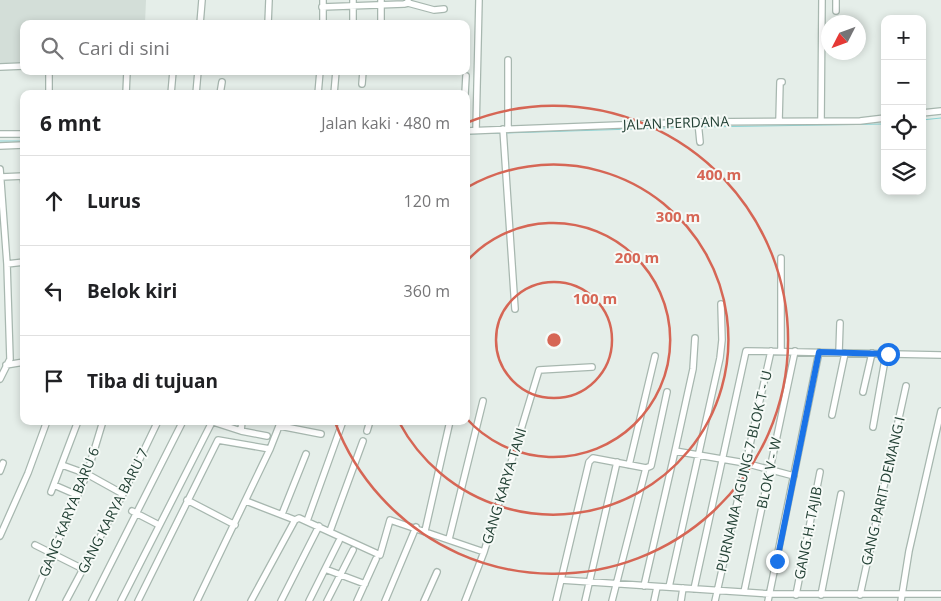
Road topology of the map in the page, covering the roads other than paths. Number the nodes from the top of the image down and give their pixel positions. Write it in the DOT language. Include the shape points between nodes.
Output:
graph roads {
  1 [pos="202,0"];
  2 [pos="269,0"];
  3 [pos="479,0"];
  4 [pos="822,0"];
  5 [pos="836,0"];
  6 [pos="408,1"];
  7 [pos="381,2"];
  8 [pos="322,3"];
  9 [pos="354,3"];
  10 [pos="444,9"];
  11 [pos="836,11"];
  12 [pos="200,20"];
  13 [pos="268,20"];
  14 [pos="322,20"];
  15 [pos="353,20"];
  16 [pos="381,20"];
  17 [pos="508,60"];
  18 [pos="20,66"];
  19 [pos="0,67"];
  20 [pos="49,75"];
  21 [pos="127,75"];
  22 [pos="173,75"];
  23 [pos="198,75"];
  24 [pos="320,75"];
  25 [pos="336,75"];
  26 [pos="363,75"];
  27 [pos="466,76"];
  28 [pos="222,82"];
  29 [pos="782,82"];
  30 [pos="362,84"];
  31 [pos="49,90"];
  32 [pos="126,90"];
  33 [pos="171,90"];
  34 [pos="196,90"];
  35 [pos="221,90"];
  36 [pos="318,90"];
  37 [pos="334,90"];
  38 [pos="465,90"];
  39 [pos="941,111"];
  40 [pos="926,113"];
  41 [pos="881,118"];
  42 [pos="779,121"];
  43 [pos="821,121"];
  44 [pos="698,126"];
  45 [pos="476,130"];
  46 [pos="470,131"];
  47 [pos="505,131"];
  48 [pos="0,134"];
  49 [pos="20,134"];
  50 [pos="700,142"];
  51 [pos="20,145"];
  52 [pos="0,146"];
  53 [pos="0,169"];
  54 [pos="20,176"];
  55 [pos="1,177"];
  56 [pos="781,258"];
  57 [pos="20,262"];
  58 [pos="7,264"];
  59 [pos="721,304"];
  60 [pos="515,308"];
  61 [pos="840,323"];
  62 [pos="695,338"];
  63 [pos="781,350"];
  64 [pos="771,351"];
  65 [pos="795,352"];
  66 [pos="819,352"];
  67 [pos="842,352"];
  68 [pos="872,353"];
  69 [pos="886,354"];
  70 [pos="941,355"];
  71 [pos="655,356"];
  72 [pos="20,363"];
  73 [pos="6,365"];
  74 [pos="592,367"];
  75 [pos="0,379"];
  76 [pos="906,386"];
  77 [pos="667,392"];
  78 [pos="863,392"];
  79 [pos="483,401"];
  80 [pos="941,411"];
  81 [pos="832,415"];
  82 [pos="46,425"];
  83 [pos="77,425"];
  84 [pos="102,425"];
  85 [pos="156,425"];
  86 [pos="180,425"];
  87 [pos="209,425"];
  88 [pos="221,425"];
  89 [pos="242,425"];
  90 [pos="281,425"];
  91 [pos="285,425"];
  92 [pos="342,425"];
  93 [pos="369,425"];
  94 [pos="449,425"];
  95 [pos="873,427"];
  96 [pos="367,430"];
  97 [pos="241,431"];
  98 [pos="321,434"];
  99 [pos="267,436"];
  100 [pos="363,441"];
  101 [pos="270,450"];
  102 [pos="675,451"];
  103 [pos="306,454"];
  104 [pos="698,457"];
  105 [pos="723,460"];
  106 [pos="617,462"];
  107 [pos="3,463"];
  108 [pos="745,463"];
  109 [pos="62,464"];
  110 [pos="629,465"];
  111 [pos="646,468"];
  112 [pos="769,469"];
  113 [pos="0,471"];
  114 [pos="820,472"];
  115 [pos="87,474"];
  116 [pos="794,476"];
  117 [pos="54,485"];
  118 [pos="51,492"];
  119 [pos="123,494"];
  120 [pos="841,494"];
  121 [pos="77,495"];
  122 [pos="187,500"];
  123 [pos="246,501"];
  124 [pos="134,512"];
  125 [pos="282,514"];
  126 [pos="295,520"];
  127 [pos="307,521"];
  128 [pos="159,525"];
  129 [pos="235,525"];
  130 [pos="319,526"];
  131 [pos="416,527"];
  132 [pos="330,531"];
  133 [pos="426,531"];
  134 [pos="0,536"];
  135 [pos="449,539"];
  136 [pos="339,541"];
  137 [pos="35,545"];
  138 [pos="353,550"];
  139 [pos="484,552"];
  140 [pos="52,553"];
  141 [pos="376,559"];
  142 [pos="83,569"];
  143 [pos="325,569"];
  144 [pos="436,572"];
  145 [pos="342,574"];
  146 [pos="561,580"];
  147 [pos="589,582"];
  148 [pos="616,583"];
  149 [pos="365,584"];
  150 [pos="644,586"];
  151 [pos="658,587"];
  152 [pos="669,587"];
  153 [pos="683,588"];
  154 [pos="694,589"];
  155 [pos="718,590"];
  156 [pos="744,592"];
  157 [pos="770,594"];
  158 [pos="860,595"];
  159 [pos="937,596"];
  160 [pos="794,597"];
  161 [pos="819,597"];
  162 [pos="901,598"];
  163 [pos="32,601"];
  164 [pos="66,601"];
  165 [pos="92,601"];
  166 [pos="120,601"];
  167 [pos="138,601"];
  168 [pos="197,601"];
  169 [pos="251,601"];
  170 [pos="281,601"];
  171 [pos="309,601"];
  172 [pos="327,601"];
  173 [pos="357,601"];
  174 [pos="385,601"];
  175 [pos="424,601"];
  176 [pos="466,601"];
  177 [pos="556,601"];
  178 [pos="585,601"];
  179 [pos="612,601"];
  180 [pos="654,601"];
  181 [pos="681,601"];
  182 [pos="714,601"];
  183 [pos="768,601"];
  1 -- 12 [label="street"];
  2 -- 13 [label="street"];
  3 -- 45 [label="street"];
  4 -- 43 [label="street"];
  5 -- 11 [label="street"];
  6 -- 7 [label="street"];
  6 -- 10 [label="street" via="434,10"];
  7 -- 9 [label="street"];
  7 -- 16 [label="street"];
  8 -- 9 [label="street"];
  8 -- 14 [label="street"];
  9 -- 15 [label="street"];
  17 -- 47 [label="street"];
  18 -- 19 [label="street"];
  20 -- 31 [label="street"];
  21 -- 32 [label="street"];
  22 -- 33 [label="street"];
  23 -- 34 [label="street"];
  24 -- 36 [label="street"];
  25 -- 37 [label="street"];
  26 -- 30 [label="street"];
  27 -- 38 [label="street"];
  28 -- 35 [label="street"];
  29 -- 42 [label="street"];
  39 -- 40 [label="street"];
  41 -- 43 [label="street, JALAN PERDANA"];
  42 -- 43 [label="street, JALAN PERDANA"];
  42 -- 44 [label="street, JALAN PERDANA"];
  44 -- 47 [label="street, JALAN PERDANA"];
  44 -- 50 [label="street"];
  45 -- 46 [label="street, JALAN PERDANA"];
  45 -- 47 [label="street, JALAN PERDANA"];
  47 -- 60 [label="street"];
  48 -- 49 [label="street"];
  51 -- 52 [label="street"];
  53 -- 55 [label="street"];
  54 -- 55 [label="street"];
  55 -- 58 [label="street"];
  56 -- 63 [label="street"];
  57 -- 58 [label="street"];
  58 -- 73 [label="street" via="10,358"];
  59 -- 104 [label="street" via="722,340"];
  61 -- 67 [label="street"];
  62 -- 102 [label="street" via="693,369"];
  63 -- 64 [label="street"];
  63 -- 65 [label="street"];
  64 -- 105 [label="street" via="745,353"];
  64 -- 108 [label="street, PURNAMA AGUNG 7 BLOK T - U"];
  65 -- 66 [label="street"];
  65 -- 112 [label="street, BLOK V - W"];
  66 -- 67 [label="street"];
  66 -- 116 [label="street"];
  67 -- 68 [label="street"];
  67 -- 81 [label="street"];
  68 -- 69 [label="street"];
  68 -- 78 [label="street"];
  69 -- 70 [label="street"];
  69 -- 95 [label="street"];
  71 -- 110 [label="street"];
  72 -- 73 [label="street"];
  73 -- 75 [label="street"];
  74 -- 139 [label="street, GANG KARYA TANI" via="539,370"];
  76 -- 158 [label="street, GANG PARIT DEMANG I"];
  77 -- 111 [label="street" via="651,466"];
  79 -- 135 [label="street"];
  80 -- 162 [label="street" via="908,551"];
  82 -- 134 [label="street"];
  83 -- 109 [label="street"];
  84 -- 115 [label="street, GANG KARYA BARU 6"];
  85 -- 119 [label="street, GANG KARYA BARU 7"];
  86 -- 124 [label="street"];
  87 -- 128 [label="street"];
  88 -- 97 [label="street"];
  89 -- 97 [label="street"];
  90 -- 101 [label="street"];
  91 -- 98 [label="street"];
  92 -- 127 [label="street"];
  93 -- 96 [label="street"];
  94 -- 133 [label="street"];
  97 -- 99 [label="street"];
  100 -- 132 [label="street"];
  101 -- 122 [label="street" via="218,440"];
  101 -- 123 [label="street"];
  102 -- 104 [label="street"];
  102 -- 150 [label="street"];
  103 -- 125 [label="street"];
  104 -- 105 [label="street"];
  104 -- 152 [label="street"];
  105 -- 108 [label="street"];
  105 -- 154 [label="street"];
  106 -- 110 [label="street"];
  106 -- 146 [label="street" via="594,458 589,462"];
  106 -- 147 [label="street"];
  107 -- 113 [label="street"];
  108 -- 112 [label="street"];
  108 -- 155 [label="street, PURNAMA AGUNG 7 BLOK T - U"];
  109 -- 115 [label="street"];
  109 -- 117 [label="street"];
  110 -- 111 [label="street"];
  111 -- 148 [label="street"];
  112 -- 116 [label="street"];
  112 -- 156 [label="street, BLOK V - W"];
  114 -- 160 [label="street, GANG H. TAJIB"];
  115 -- 119 [label="street"];
  115 -- 121 [label="street, GANG KARYA BARU 6"];
  116 -- 157 [label="street"];
  117 -- 118 [label="street"];
  117 -- 121 [label="street"];
  119 -- 142 [label="street, GANG KARYA BARU 7"];
  120 -- 161 [label="street"];
  121 -- 140 [label="street, GANG KARYA BARU 6"];
  122 -- 129 [label="street"];
  122 -- 167 [label="street"];
  123 -- 125 [label="street"];
  123 -- 129 [label="street"];
  124 -- 128 [label="street"];
  124 -- 165 [label="street"];
  125 -- 126 [label="street"];
  126 -- 127 [label="street"];
  126 -- 169 [label="street"];
  127 -- 130 [label="street"];
  128 -- 166 [label="street"];
  129 -- 168 [label="street"];
  130 -- 132 [label="street"];
  130 -- 170 [label="street"];
  131 -- 132 [label="street" via="389,520 380,555"];
  131 -- 133 [label="street"];
  131 -- 174 [label="street"];
  133 -- 135 [label="street"];
  135 -- 139 [label="street"];
  136 -- 143 [label="street"];
  137 -- 140 [label="street"];
  138 -- 145 [label="street"];
  139 -- 176 [label="street, GANG KARYA TANI"];
  140 -- 142 [label="street"];
  140 -- 163 [label="street, GANG KARYA BARU 6"];
  141 -- 149 [label="street"];
  142 -- 164 [label="street, GANG KARYA BARU 7"];
  143 -- 145 [label="street"];
  143 -- 171 [label="street"];
  144 -- 175 [label="street"];
  145 -- 149 [label="street"];
  145 -- 172 [label="street"];
  146 -- 147 [label="street"];
  146 -- 177 [label="street"];
  147 -- 148 [label="street"];
  147 -- 178 [label="street"];
  148 -- 150 [label="street"];
  148 -- 179 [label="street"];
  149 -- 173 [label="street"];
  150 -- 151 [label="street"];
  151 -- 152 [label="street"];
  151 -- 180 [label="street"];
  152 -- 153 [label="street"];
  153 -- 154 [label="street"];
  153 -- 181 [label="street"];
  154 -- 155 [label="street"];
  155 -- 156 [label="street"];
  155 -- 182 [label="street, PURNAMA AGUNG 7 BLOK T - U"];
  156 -- 157 [label="street"];
  157 -- 160 [label="street"];
  157 -- 183 [label="street"];
  158 -- 161 [label="street"];
  158 -- 162 [label="street"];
  159 -- 162 [label="street"];
  160 -- 161 [label="street"];
}
